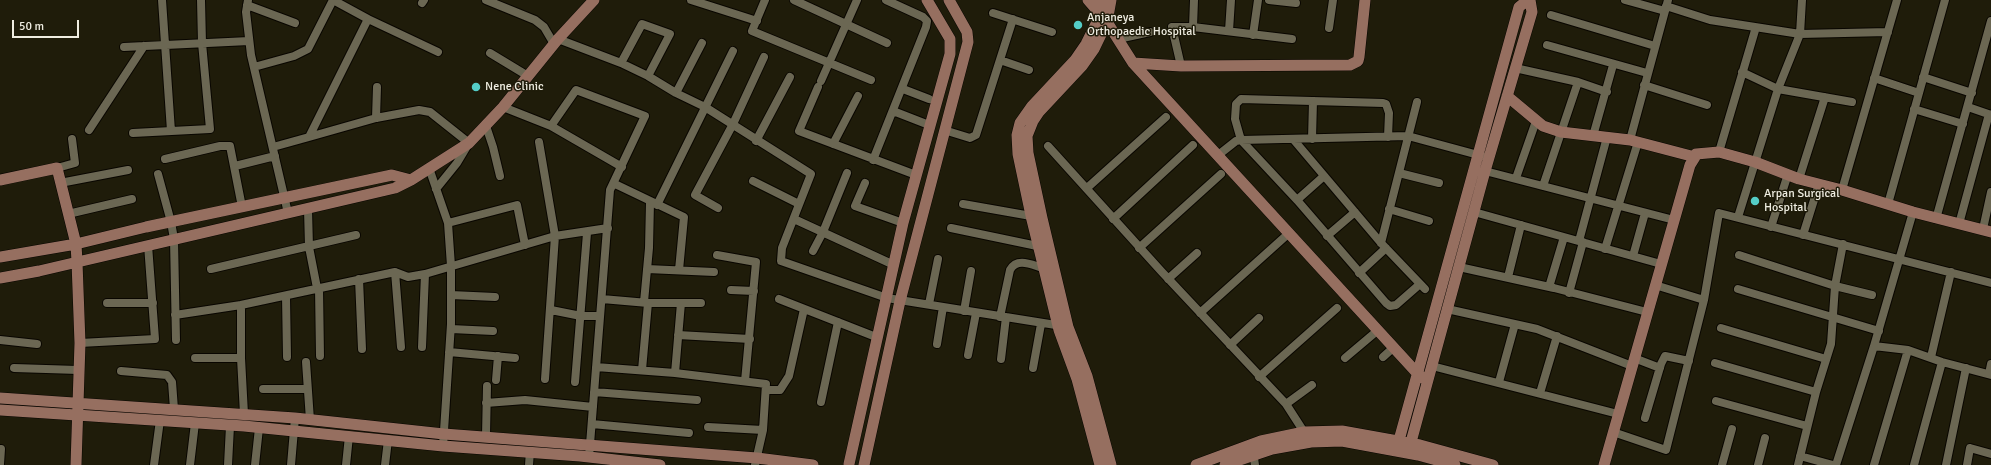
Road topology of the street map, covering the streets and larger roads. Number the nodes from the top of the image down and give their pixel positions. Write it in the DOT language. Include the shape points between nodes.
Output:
graph roads {
  1 [pos="162,0"];
  2 [pos="201,0"];
  3 [pos="333,0"];
  4 [pos="486,0"];
  5 [pos="594,0"];
  6 [pos="691,0"];
  7 [pos="765,0"];
  8 [pos="794,0"];
  9 [pos="857,0"];
  10 [pos="886,0"];
  11 [pos="927,0"];
  12 [pos="949,0"];
  13 [pos="1088,0"];
  14 [pos="1101,0"];
  15 [pos="1110,0"];
  16 [pos="1194,0"];
  17 [pos="1230,0"];
  18 [pos="1258,0"];
  19 [pos="1269,0"];
  20 [pos="1333,0"];
  21 [pos="1365,0"];
  22 [pos="1529,0"];
  23 [pos="1625,0"];
  24 [pos="1802,0"];
  25 [pos="1897,0"];
  26 [pos="1945,0"];
  27 [pos="248,2"];
  28 [pos="1296,3"];
  29 [pos="1666,6"];
  30 [pos="1099,12"];
  31 [pos="993,13"];
  32 [pos="1551,15"];
  33 [pos="368,19"];
  34 [pos="1013,19"];
  35 [pos="757,21"];
  36 [pos="1991,21"];
  37 [pos="1107,22"];
  38 [pos="295,23"];
  39 [pos="846,24"];
  40 [pos="1193,27"];
  41 [pos="1756,27"];
  42 [pos="1329,28"];
  43 [pos="1228,31"];
  44 [pos="1052,32"];
  45 [pos="1150,32"];
  46 [pos="1888,32"];
  47 [pos="1800,34"];
  48 [pos="1253,35"];
  49 [pos="1118,39"];
  50 [pos="1292,39"];
  51 [pos="249,41"];
  52 [pos="556,41"];
  53 [pos="202,43"];
  54 [pos="702,43"];
  55 [pos="887,43"];
  56 [pos="165,45"];
  57 [pos="1547,45"];
  58 [pos="124,46"];
  59 [pos="144,46"];
  60 [pos="1655,46"];
  61 [pos="733,51"];
  62 [pos="438,52"];
  63 [pos="490,53"];
  64 [pos="764,58"];
  65 [pos="1000,60"];
  66 [pos="830,61"];
  67 [pos="621,63"];
  68 [pos="1133,63"];
  69 [pos="1613,65"];
  70 [pos="1181,66"];
  71 [pos="254,67"];
  72 [pos="1515,68"];
  73 [pos="1029,70"];
  74 [pos="1742,72"];
  75 [pos="1647,73"];
  76 [pos="528,76"];
  77 [pos="648,76"];
  78 [pos="790,77"];
  79 [pos="1923,77"];
  80 [pos="1874,78"];
  81 [pos="871,80"];
  82 [pos="1578,82"];
  83 [pos="1644,85"];
  84 [pos="377,86"];
  85 [pos="903,89"];
  86 [pos="1778,89"];
  87 [pos="1606,92"];
  88 [pos="676,93"];
  89 [pos="1919,93"];
  90 [pos="1972,94"];
  91 [pos="858,96"];
  92 [pos="1507,96"];
  93 [pos="1825,97"];
  94 [pos="929,99"];
  95 [pos="1314,101"];
  96 [pos="1417,102"];
  97 [pos="1852,102"];
  98 [pos="1707,104"];
  99 [pos="503,107"];
  100 [pos="705,107"];
  101 [pos="1968,107"];
  102 [pos="1914,109"];
  103 [pos="893,111"];
  104 [pos="1990,115"];
  105 [pos="1166,117"];
  106 [pos="376,118"];
  107 [pos="1536,121"];
  108 [pos="733,124"];
  109 [pos="1963,124"];
  110 [pos="929,125"];
  111 [pos="486,126"];
  112 [pos="551,126"];
  113 [pos="89,130"];
  114 [pos="944,130"];
  115 [pos="171,131"];
  116 [pos="1561,132"];
  117 [pos="133,133"];
  118 [pos="1408,136"];
  119 [pos="1594,136"];
  120 [pos="310,137"];
  121 [pos="1388,137"];
  122 [pos="1607,137"];
  123 [pos="72,139"];
  124 [pos="1292,139"];
  125 [pos="1312,139"];
  126 [pos="1241,140"];
  127 [pos="756,141"];
  128 [pos="1634,141"];
  129 [pos="539,142"];
  130 [pos="469,143"];
  131 [pos="833,144"];
  132 [pos="1193,145"];
  133 [pos="1048,146"];
  134 [pos="273,147"];
  135 [pos="1719,152"];
  136 [pos="275,156"];
  137 [pos="1217,156"];
  138 [pos="1483,157"];
  139 [pos="1695,157"];
  140 [pos="165,159"];
  141 [pos="920,159"];
  142 [pos="873,160"];
  143 [pos="1755,162"];
  144 [pos="935,163"];
  145 [pos="235,166"];
  146 [pos="622,167"];
  147 [pos="56,168"];
  148 [pos="429,168"];
  149 [pos="128,170"];
  150 [pos="1485,171"];
  151 [pos="847,173"];
  152 [pos="1398,173"];
  153 [pos="158,174"];
  154 [pos="1221,174"];
  155 [pos="1788,174"];
  156 [pos="916,175"];
  157 [pos="500,176"];
  158 [pos="1324,176"];
  159 [pos="1516,178"];
  160 [pos="1799,179"];
  161 [pos="0,180"];
  162 [pos="411,180"];
  163 [pos="753,181"];
  164 [pos="60,183"];
  165 [pos="865,183"];
  166 [pos="1439,183"];
  167 [pos="615,184"];
  168 [pos="1818,184"];
  169 [pos="1543,186"];
  170 [pos="1087,188"];
  171 [pos="436,189"];
  172 [pos="1842,190"];
  173 [pos="1991,192"];
  174 [pos="284,198"];
  175 [pos="1590,198"];
  176 [pos="132,199"];
  177 [pos="1297,200"];
  178 [pos="654,203"];
  179 [pos="799,204"];
  180 [pos="963,204"];
  181 [pos="1888,204"];
  182 [pos="1619,206"];
  183 [pos="242,207"];
  184 [pos="718,208"];
  185 [pos="308,209"];
  186 [pos="1390,209"];
  187 [pos="1355,212"];
  188 [pos="1474,212"];
  189 [pos="1913,212"];
  190 [pos="288,213"];
  191 [pos="1645,213"];
  192 [pos="68,214"];
  193 [pos="1031,216"];
  194 [pos="1738,217"];
  195 [pos="794,219"];
  196 [pos="1113,219"];
  197 [pos="1936,219"];
  198 [pos="1430,220"];
  199 [pos="1674,220"];
  200 [pos="171,222"];
  201 [pos="448,223"];
  202 [pos="903,223"];
  203 [pos="1959,224"];
  204 [pos="1521,225"];
  205 [pos="1770,227"];
  206 [pos="608,228"];
  207 [pos="951,228"];
  208 [pos="1987,230"];
  209 [pos="823,232"];
  210 [pos="587,233"];
  211 [pos="1288,234"];
  212 [pos="356,235"];
  213 [pos="1803,235"];
  214 [pos="555,236"];
  215 [pos="1327,236"];
  216 [pos="1564,237"];
  217 [pos="174,239"];
  218 [pos="1581,242"];
  219 [pos="76,244"];
  220 [pos="1843,244"];
  221 [pos="148,245"];
  222 [pos="525,245"];
  223 [pos="1384,246"];
  224 [pos="310,247"];
  225 [pos="1044,248"];
  226 [pos="1139,248"];
  227 [pos="1606,249"];
  228 [pos="813,251"];
  229 [pos="1197,253"];
  230 [pos="717,255"];
  231 [pos="1739,255"];
  232 [pos="1633,256"];
  233 [pos="0,257"];
  234 [pos="938,259"];
  235 [pos="1899,260"];
  236 [pos="77,262"];
  237 [pos="1661,264"];
  238 [pos="894,265"];
  239 [pos="451,266"];
  240 [pos="1459,267"];
  241 [pos="1044,268"];
  242 [pos="211,269"];
  243 [pos="647,269"];
  244 [pos="679,270"];
  245 [pos="971,271"];
  246 [pos="395,272"];
  247 [pos="714,272"];
  248 [pos="1951,272"];
  249 [pos="1359,273"];
  250 [pos="425,274"];
  251 [pos="1508,277"];
  252 [pos="0,278"];
  253 [pos="359,279"];
  254 [pos="1168,279"];
  255 [pos="1991,283"];
  256 [pos="1655,285"];
  257 [pos="1835,286"];
  258 [pos="1549,287"];
  259 [pos="318,288"];
  260 [pos="1738,289"];
  261 [pos="732,290"];
  262 [pos="754,291"];
  263 [pos="1569,293"];
  264 [pos="451,295"];
  265 [pos="1872,295"];
  266 [pos="286,296"];
  267 [pos="495,297"];
  268 [pos="779,298"];
  269 [pos="887,298"];
  270 [pos="602,299"];
  271 [pos="1704,300"];
  272 [pos="900,301"];
  273 [pos="646,302"];
  274 [pos="107,303"];
  275 [pos="153,303"];
  276 [pos="681,303"];
  277 [pos="701,303"];
  278 [pos="929,304"];
  279 [pos="241,305"];
  280 [pos="943,307"];
  281 [pos="1337,308"];
  282 [pos="804,309"];
  283 [pos="552,310"];
  284 [pos="1447,310"];
  285 [pos="964,311"];
  286 [pos="1647,312"];
  287 [pos="976,313"];
  288 [pos="1200,313"];
  289 [pos="175,315"];
  290 [pos="581,316"];
  291 [pos="600,316"];
  292 [pos="1004,317"];
  293 [pos="1831,317"];
  294 [pos="1259,318"];
  295 [pos="838,322"];
  296 [pos="1041,324"];
  297 [pos="1515,324"];
  298 [pos="1063,326"];
  299 [pos="1721,328"];
  300 [pos="451,329"];
  301 [pos="492,331"];
  302 [pos="1377,331"];
  303 [pos="1879,331"];
  304 [pos="678,335"];
  305 [pos="1557,336"];
  306 [pos="876,337"];
  307 [pos="750,339"];
  308 [pos="0,340"];
  309 [pos="176,340"];
  310 [pos="80,343"];
  311 [pos="37,344"];
  312 [pos="937,344"];
  313 [pos="1230,345"];
  314 [pos="1874,346"];
  315 [pos="401,347"];
  316 [pos="422,347"];
  317 [pos="362,348"];
  318 [pos="1393,348"];
  319 [pos="1908,350"];
  320 [pos="449,352"];
  321 [pos="968,355"];
  322 [pos="320,356"];
  323 [pos="498,356"];
  324 [pos="287,357"];
  325 [pos="1383,357"];
  326 [pos="1931,357"];
  327 [pos="195,358"];
  328 [pos="241,358"];
  329 [pos="515,358"];
  330 [pos="1345,358"];
  331 [pos="1826,358"];
  332 [pos="1001,359"];
  333 [pos="1689,361"];
  334 [pos="306,362"];
  335 [pos="1633,362"];
  336 [pos="1942,362"];
  337 [pos="1715,363"];
  338 [pos="1991,364"];
  339 [pos="1432,366"];
  340 [pos="596,367"];
  341 [pos="14,368"];
  342 [pos="1033,368"];
  343 [pos="1660,368"];
  344 [pos="1966,368"];
  345 [pos="78,370"];
  346 [pos="642,370"];
  347 [pos="121,371"];
  348 [pos="675,373"];
  349 [pos="1417,373"];
  350 [pos="1990,374"];
  351 [pos="1259,377"];
  352 [pos="545,379"];
  353 [pos="496,380"];
  354 [pos="744,381"];
  355 [pos="1427,381"];
  356 [pos="576,382"];
  357 [pos="1499,382"];
  358 [pos="1312,385"];
  359 [pos="487,386"];
  360 [pos="263,389"];
  361 [pos="307,389"];
  362 [pos="766,390"];
  363 [pos="594,392"];
  364 [pos="1816,392"];
  365 [pos="1540,393"];
  366 [pos="0,398"];
  367 [pos="697,400"];
  368 [pos="821,402"];
  369 [pos="1716,402"];
  370 [pos="77,403"];
  371 [pos="486,403"];
  372 [pos="1286,404"];
  373 [pos="593,406"];
  374 [pos="174,409"];
  375 [pos="0,410"];
  376 [pos="244,414"];
  377 [pos="1618,414"];
  378 [pos="77,415"];
  379 [pos="295,418"];
  380 [pos="1645,418"];
  381 [pos="160,420"];
  382 [pos="310,420"];
  383 [pos="195,423"];
  384 [pos="592,424"];
  385 [pos="230,426"];
  386 [pos="1807,426"];
  387 [pos="708,427"];
  388 [pos="259,428"];
  389 [pos="1732,429"];
  390 [pos="763,430"];
  391 [pos="294,431"];
  392 [pos="689,432"];
  393 [pos="1304,432"];
  394 [pos="1613,432"];
  395 [pos="444,434"];
  396 [pos="349,436"];
  397 [pos="486,436"];
  398 [pos="1765,438"];
  399 [pos="388,440"];
  400 [pos="591,445"];
  401 [pos="443,446"];
  402 [pos="1397,446"];
  403 [pos="1409,448"];
  404 [pos="1,449"];
  405 [pos="530,451"];
  406 [pos="1253,454"];
  407 [pos="1991,454"];
  408 [pos="1800,456"];
  409 [pos="583,459"];
  410 [pos="756,462"];
  411 [pos="618,463"];
  412 [pos="0,464"];
  413 [pos="76,465"];
  414 [pos="154,465"];
  415 [pos="190,465"];
  416 [pos="228,465"];
  417 [pos="255,465"];
  418 [pos="291,465"];
  419 [pos="346,465"];
  420 [pos="385,465"];
  421 [pos="529,465"];
  422 [pos="654,465"];
  423 [pos="813,465"];
  424 [pos="851,465"];
  425 [pos="864,465"];
  426 [pos="1100,465"];
  427 [pos="1110,465"];
  428 [pos="1196,465"];
  429 [pos="1225,465"];
  430 [pos="1455,465"];
  431 [pos="1493,465"];
  432 [pos="1604,465"];
  433 [pos="1722,465"];
  434 [pos="1758,465"];
  435 [pos="1798,465"];
  436 [pos="1833,465"];
  437 [pos="1836,465"];
  438 [pos="1874,465"];
  439 [pos="1914,465"];
  440 [pos="1946,465"];
  441 [pos="1966,465"];
  1 -- 56 [label="street"];
  2 -- 53 [label="street"];
  3 -- 33 [label="street"];
  3 -- 71 [label="street" via="308,49 294,56"];
  4 -- 52 [label="street" via="535,20"];
  5 -- 52 [label="street"];
  6 -- 35 [label="street"];
  7 -- 35 [label="street"];
  8 -- 39 [label="street"];
  9 -- 39 [label="street"];
  10 -- 85 [label="street" via="927,21"];
  11 -- 110 [label="street" via="951,44"];
  12 -- 114 [label="street" via="968,37"];
  13 -- 30 [label="street"];
  14 -- 30 [label="street"];
  15 -- 37 [label="street"];
  16 -- 40 [label="street"];
  17 -- 43 [label="street"];
  18 -- 48 [label="street"];
  19 -- 28 [label="street"];
  20 -- 42 [label="street"];
  21 -- 70 [label="street" via="1359,57 1350,65"];
  22 -- 72 [label="street" via="1532,12"];
  22 -- 138 [label="street" via="1519,7"];
  23 -- 29 [label="street"];
  24 -- 47 [label="street"];
  25 -- 46 [label="street"];
  26 -- 79 [label="street"];
  27 -- 38 [label="street"];
  27 -- 51 [label="street" via="246,12"];
  29 -- 41 [label="street" via="1710,20"];
  29 -- 60 [label="street"];
  30 -- 37 [label="street"];
  30 -- 193 [label="street" via="1093,33 1075,60 1032,106 1020,123 1017,135 1018,154"];
  31 -- 34 [label="street"];
  32 -- 60 [label="street"];
  33 -- 62 [label="street"];
  33 -- 120 [label="street"];
  34 -- 44 [label="street"];
  34 -- 65 [label="street"];
  35 -- 66 [label="street" via="752,31"];
  36 -- 90 [label="street"];
  37 -- 49 [label="street"];
  37 -- 225 [label="street" via="1094,49 1082,66 1039,112 1027,136"];
  39 -- 55 [label="street"];
  39 -- 66 [label="street"];
  40 -- 43 [label="street"];
  40 -- 70 [label="street" via="1172,27"];
  41 -- 47 [label="street"];
  41 -- 74 [label="street"];
  43 -- 48 [label="street"];
  45 -- 49 [label="street"];
  46 -- 47 [label="street"];
  46 -- 80 [label="street"];
  47 -- 86 [label="street"];
  48 -- 50 [label="street"];
  49 -- 68 [label="street"];
  51 -- 53 [label="street"];
  51 -- 71 [label="street"];
  52 -- 67 [label="street"];
  52 -- 76 [label="street"];
  53 -- 56 [label="street"];
  53 -- 115 [label="street" via="210,129"];
  54 -- 88 [label="street"];
  56 -- 59 [label="street"];
  56 -- 115 [label="street"];
  57 -- 69 [label="street"];
  58 -- 59 [label="street"];
  59 -- 113 [label="street"];
  60 -- 75 [label="street"];
  61 -- 100 [label="street"];
  63 -- 76 [label="street"];
  64 -- 108 [label="street"];
  65 -- 73 [label="street"];
  65 -- 114 [label="street" via="976,135 970,138"];
  66 -- 81 [label="street"];
  66 -- 131 [label="street" via="799,131"];
  67 -- 77 [label="street"];
  67 -- 77 [label="street" via="642,24 670,34"];
  68 -- 70 [label="street"];
  68 -- 137 [label="street"];
  69 -- 75 [label="street"];
  69 -- 87 [label="street"];
  71 -- 134 [label="street"];
  72 -- 82 [label="street"];
  72 -- 92 [label="street"];
  74 -- 86 [label="street"];
  74 -- 135 [label="street"];
  75 -- 83 [label="street"];
  76 -- 99 [label="street"];
  77 -- 88 [label="street"];
  78 -- 127 [label="street"];
  79 -- 89 [label="street"];
  79 -- 90 [label="street"];
  80 -- 89 [label="street"];
  80 -- 172 [label="street"];
  82 -- 87 [label="street"];
  82 -- 116 [label="street"];
  83 -- 98 [label="street"];
  83 -- 128 [label="street"];
  84 -- 106 [label="street"];
  85 -- 94 [label="street"];
  85 -- 103 [label="street"];
  86 -- 93 [label="street"];
  86 -- 143 [label="street"];
  87 -- 119 [label="street"];
  88 -- 100 [label="street"];
  89 -- 102 [label="street"];
  90 -- 101 [label="street"];
  91 -- 131 [label="street"];
  92 -- 107 [label="street"];
  92 -- 138 [label="street"];
  93 -- 97 [label="street"];
  93 -- 160 [label="street"];
  95 -- 121 [label="street" via="1386,104 1389,113"];
  95 -- 125 [label="street"];
  95 -- 126 [label="street" via="1238,100 1235,119"];
  96 -- 118 [label="street"];
  99 -- 111 [label="street"];
  99 -- 112 [label="street"];
  100 -- 108 [label="street"];
  100 -- 178 [label="street"];
  101 -- 104 [label="street"];
  101 -- 109 [label="street"];
  102 -- 109 [label="street"];
  102 -- 181 [label="street"];
  103 -- 110 [label="street"];
  103 -- 142 [label="street"];
  104 -- 203 [label="street"];
  105 -- 170 [label="street"];
  106 -- 120 [label="street"];
  106 -- 130 [label="street" via="425,110"];
  107 -- 116 [label="street"];
  107 -- 159 [label="street"];
  108 -- 127 [label="street"];
  108 -- 184 [label="street" via="695,195"];
  109 -- 197 [label="street"];
  110 -- 141 [label="street"];
  111 -- 130 [label="street"];
  111 -- 157 [label="street"];
  112 -- 146 [label="street"];
  112 -- 146 [label="street" via="576,90 645,116"];
  114 -- 144 [label="street"];
  115 -- 117 [label="street"];
  116 -- 119 [label="street"];
  116 -- 169 [label="street"];
  118 -- 121 [label="street"];
  118 -- 138 [label="street"];
  118 -- 152 [label="street"];
  119 -- 122 [label="street"];
  120 -- 134 [label="street"];
  121 -- 125 [label="street"];
  122 -- 128 [label="street"];
  122 -- 175 [label="street"];
  123 -- 147 [label="street" via="75,162"];
  124 -- 125 [label="street"];
  124 -- 126 [label="street"];
  124 -- 158 [label="street"];
  126 -- 137 [label="street"];
  126 -- 177 [label="street"];
  127 -- 179 [label="street" via="811,174"];
  128 -- 139 [label="street"];
  128 -- 182 [label="street"];
  129 -- 214 [label="street"];
  130 -- 148 [label="street"];
  130 -- 171 [label="street"];
  131 -- 142 [label="street"];
  132 -- 196 [label="street"];
  133 -- 170 [label="street"];
  134 -- 136 [label="street"];
  135 -- 139 [label="street" via="1696,154"];
  135 -- 143 [label="street"];
  136 -- 145 [label="street"];
  136 -- 174 [label="street"];
  137 -- 211 [label="street"];
  138 -- 150 [label="street"];
  138 -- 349 [label="street"];
  139 -- 199 [label="street" via="1690,165"];
  140 -- 145 [label="street" via="226,145 232,149"];
  141 -- 144 [label="street"];
  141 -- 156 [label="street"];
  142 -- 156 [label="street"];
  143 -- 155 [label="street"];
  143 -- 194 [label="street"];
  144 -- 272 [label="street"];
  145 -- 183 [label="street"];
  146 -- 167 [label="street"];
  147 -- 161 [label="street"];
  147 -- 164 [label="street"];
  148 -- 162 [label="street"];
  148 -- 171 [label="street"];
  149 -- 164 [label="street"];
  150 -- 159 [label="street"];
  150 -- 188 [label="street"];
  151 -- 209 [label="street"];
  152 -- 166 [label="street"];
  152 -- 186 [label="street"];
  153 -- 200 [label="street"];
  154 -- 226 [label="street"];
  155 -- 160 [label="street"];
  155 -- 205 [label="street"];
  156 -- 202 [label="street"];
  158 -- 177 [label="street"];
  158 -- 187 [label="street"];
  159 -- 169 [label="street"];
  160 -- 168 [label="street"];
  162 -- 174 [label="street" via="392,175"];
  162 -- 185 [label="street" via="395,188"];
  163 -- 179 [label="street"];
  164 -- 192 [label="street"];
  165 -- 202 [label="street" via="855,206"];
  167 -- 178 [label="street"];
  167 -- 206 [label="street" via="610,190"];
  168 -- 172 [label="street"];
  168 -- 213 [label="street"];
  169 -- 175 [label="street"];
  170 -- 196 [label="street"];
  171 -- 201 [label="street"];
  172 -- 181 [label="street"];
  173 -- 208 [label="street"];
  174 -- 183 [label="street"];
  174 -- 190 [label="street"];
  175 -- 182 [label="street"];
  175 -- 218 [label="street"];
  176 -- 192 [label="street"];
  177 -- 215 [label="street"];
  178 -- 243 [label="street"];
  178 -- 244 [label="street" via="684,217"];
  179 -- 195 [label="street"];
  180 -- 193 [label="street"];
  181 -- 189 [label="street"];
  182 -- 191 [label="street"];
  182 -- 227 [label="street"];
  183 -- 200 [label="street"];
  185 -- 190 [label="street"];
  185 -- 224 [label="street"];
  186 -- 198 [label="street"];
  186 -- 223 [label="street"];
  187 -- 215 [label="street"];
  187 -- 223 [label="street"];
  188 -- 204 [label="street"];
  188 -- 240 [label="street"];
  189 -- 197 [label="street"];
  189 -- 235 [label="street"];
  190 -- 217 [label="street"];
  191 -- 199 [label="street"];
  191 -- 232 [label="street"];
  192 -- 219 [label="street"];
  193 -- 225 [label="street"];
  194 -- 205 [label="street"];
  194 -- 271 [label="street" via="1719,213"];
  195 -- 209 [label="street"];
  195 -- 269 [label="street" via="782,248 781,261"];
  196 -- 226 [label="street"];
  197 -- 203 [label="street"];
  199 -- 237 [label="street"];
  200 -- 217 [label="street"];
  200 -- 219 [label="street"];
  201 -- 222 [label="street" via="516,205"];
  201 -- 239 [label="street"];
  202 -- 238 [label="street"];
  203 -- 208 [label="street"];
  204 -- 216 [label="street"];
  204 -- 251 [label="street"];
  205 -- 213 [label="street"];
  206 -- 210 [label="street"];
  206 -- 270 [label="street"];
  207 -- 225 [label="street"];
  209 -- 228 [label="street"];
  209 -- 238 [label="street"];
  210 -- 214 [label="street"];
  210 -- 290 [label="street"];
  211 -- 288 [label="street"];
  211 -- 302 [label="street"];
  212 -- 224 [label="street"];
  213 -- 220 [label="street"];
  214 -- 222 [label="street"];
  214 -- 283 [label="street"];
  215 -- 249 [label="street"];
  216 -- 218 [label="street"];
  216 -- 258 [label="street"];
  217 -- 221 [label="street"];
  217 -- 289 [label="street"];
  218 -- 227 [label="street"];
  218 -- 263 [label="street"];
  219 -- 233 [label="street"];
  219 -- 236 [label="street"];
  220 -- 235 [label="street"];
  220 -- 257 [label="street"];
  221 -- 236 [label="street"];
  221 -- 275 [label="street"];
  222 -- 239 [label="street"];
  223 -- 249 [label="street"];
  223 -- 249 [label="street" via="1422,286 1396,305 1390,306"];
  224 -- 242 [label="street"];
  224 -- 259 [label="street"];
  225 -- 241 [label="street"];
  225 -- 298 [label="street"];
  226 -- 254 [label="street"];
  227 -- 232 [label="street"];
  229 -- 254 [label="street"];
  230 -- 262 [label="street" via="756,262"];
  231 -- 257 [label="street"];
  232 -- 237 [label="street"];
  234 -- 278 [label="street"];
  235 -- 248 [label="street"];
  235 -- 303 [label="street"];
  236 -- 252 [label="street"];
  236 -- 310 [label="street"];
  237 -- 256 [label="street"];
  238 -- 269 [label="street"];
  239 -- 250 [label="street"];
  239 -- 264 [label="street"];
  240 -- 251 [label="street"];
  240 -- 284 [label="street"];
  241 -- 292 [label="street" via="1018,262 1013,265 1010,270"];
  241 -- 298 [label="street"];
  243 -- 244 [label="street"];
  243 -- 273 [label="street"];
  244 -- 247 [label="street"];
  245 -- 285 [label="street"];
  246 -- 250 [label="street" via="408,277"];
  246 -- 253 [label="street"];
  246 -- 315 [label="street"];
  248 -- 255 [label="street"];
  248 -- 326 [label="street"];
  250 -- 316 [label="street"];
  251 -- 258 [label="street"];
  253 -- 259 [label="street"];
  253 -- 317 [label="street"];
  254 -- 288 [label="street"];
  256 -- 271 [label="street"];
  256 -- 286 [label="street"];
  257 -- 265 [label="street"];
  257 -- 293 [label="street"];
  258 -- 263 [label="street"];
  259 -- 266 [label="street"];
  259 -- 322 [label="street"];
  260 -- 293 [label="street"];
  261 -- 262 [label="street"];
  262 -- 307 [label="street"];
  263 -- 286 [label="street"];
  264 -- 267 [label="street"];
  264 -- 300 [label="street"];
  266 -- 279 [label="street"];
  266 -- 324 [label="street"];
  268 -- 282 [label="street"];
  269 -- 272 [label="street"];
  269 -- 306 [label="street"];
  270 -- 273 [label="street"];
  270 -- 291 [label="street"];
  271 -- 333 [label="street"];
  272 -- 278 [label="street"];
  272 -- 425 [label="street"];
  273 -- 276 [label="street"];
  273 -- 346 [label="street"];
  274 -- 275 [label="street"];
  275 -- 310 [label="street" via="155,340"];
  276 -- 277 [label="street"];
  276 -- 304 [label="street"];
  278 -- 280 [label="street"];
  279 -- 289 [label="street"];
  279 -- 328 [label="street"];
  280 -- 285 [label="street"];
  280 -- 312 [label="street"];
  281 -- 351 [label="street"];
  282 -- 295 [label="street"];
  282 -- 362 [label="street" via="789,376 780,390"];
  283 -- 290 [label="street"];
  283 -- 352 [label="street"];
  284 -- 297 [label="street"];
  284 -- 339 [label="street"];
  285 -- 287 [label="street"];
  286 -- 335 [label="street"];
  287 -- 292 [label="street"];
  287 -- 321 [label="street"];
  288 -- 313 [label="street"];
  289 -- 309 [label="street"];
  290 -- 291 [label="street"];
  290 -- 356 [label="street"];
  291 -- 340 [label="street"];
  292 -- 296 [label="street"];
  292 -- 332 [label="street"];
  293 -- 303 [label="street"];
  293 -- 331 [label="street" via="1831,344"];
  294 -- 313 [label="street"];
  295 -- 306 [label="street"];
  295 -- 368 [label="street"];
  296 -- 298 [label="street"];
  296 -- 342 [label="street"];
  297 -- 305 [label="street"];
  297 -- 357 [label="street"];
  298 -- 426 [label="street"];
  298 -- 427 [label="street" via="1087,376"];
  299 -- 331 [label="street"];
  300 -- 301 [label="street"];
  300 -- 320 [label="street"];
  302 -- 318 [label="street"];
  302 -- 330 [label="street"];
  303 -- 314 [label="street"];
  304 -- 307 [label="street"];
  304 -- 348 [label="street"];
  305 -- 335 [label="street"];
  305 -- 365 [label="street"];
  306 -- 424 [label="street"];
  307 -- 354 [label="street"];
  308 -- 311 [label="street"];
  310 -- 345 [label="street"];
  313 -- 351 [label="street"];
  314 -- 319 [label="street"];
  314 -- 437 [label="street"];
  318 -- 325 [label="street"];
  318 -- 349 [label="street"];
  319 -- 326 [label="street"];
  319 -- 438 [label="street"];
  320 -- 323 [label="street"];
  320 -- 395 [label="street"];
  323 -- 329 [label="street"];
  323 -- 353 [label="street"];
  326 -- 336 [label="street"];
  327 -- 328 [label="street"];
  328 -- 376 [label="street"];
  331 -- 364 [label="street"];
  333 -- 343 [label="street" via="1665,356"];
  333 -- 394 [label="street" via="1666,450"];
  334 -- 361 [label="street"];
  335 -- 343 [label="street"];
  335 -- 377 [label="street"];
  336 -- 344 [label="street"];
  336 -- 439 [label="street"];
  337 -- 364 [label="street"];
  338 -- 350 [label="street"];
  339 -- 355 [label="street"];
  339 -- 357 [label="street"];
  340 -- 346 [label="street"];
  340 -- 363 [label="street"];
  341 -- 345 [label="street"];
  343 -- 380 [label="street"];
  344 -- 350 [label="street"];
  344 -- 440 [label="street"];
  345 -- 370 [label="street"];
  346 -- 348 [label="street"];
  347 -- 374 [label="street" via="167,375 172,382"];
  348 -- 354 [label="street"];
  349 -- 355 [label="street"];
  349 -- 402 [label="street"];
  351 -- 372 [label="street"];
  354 -- 362 [label="street" via="766,384"];
  355 -- 403 [label="street"];
  357 -- 365 [label="street"];
  358 -- 372 [label="street"];
  359 -- 371 [label="street"];
  360 -- 361 [label="street"];
  361 -- 382 [label="street"];
  362 -- 390 [label="street"];
  363 -- 367 [label="street"];
  363 -- 373 [label="street"];
  364 -- 386 [label="street"];
  365 -- 377 [label="street"];
  366 -- 370 [label="street"];
  369 -- 386 [label="street"];
  370 -- 374 [label="street"];
  370 -- 378 [label="street"];
  371 -- 373 [label="street" via="525,400"];
  371 -- 397 [label="street"];
  372 -- 393 [label="street"];
  373 -- 384 [label="street"];
  374 -- 376 [label="street"];
  375 -- 378 [label="street"];
  376 -- 379 [label="street"];
  377 -- 394 [label="street"];
  378 -- 381 [label="street"];
  378 -- 413 [label="street"];
  379 -- 382 [label="street"];
  379 -- 391 [label="street"];
  381 -- 383 [label="street"];
  381 -- 414 [label="street"];
  382 -- 395 [label="street"];
  383 -- 385 [label="street"];
  383 -- 415 [label="street"];
  384 -- 392 [label="street"];
  384 -- 400 [label="street"];
  385 -- 388 [label="street"];
  385 -- 416 [label="street"];
  386 -- 408 [label="street"];
  387 -- 390 [label="street"];
  388 -- 391 [label="street"];
  388 -- 417 [label="street"];
  389 -- 433 [label="street"];
  390 -- 410 [label="street"];
  391 -- 396 [label="street"];
  391 -- 418 [label="street"];
  393 -- 402 [label="street" via="1342,431"];
  393 -- 406 [label="street"];
  394 -- 432 [label="street"];
  395 -- 397 [label="street"];
  395 -- 401 [label="street"];
  396 -- 399 [label="street"];
  396 -- 419 [label="street"];
  397 -- 400 [label="street"];
  398 -- 434 [label="street"];
  399 -- 401 [label="street"];
  399 -- 420 [label="street"];
  400 -- 409 [label="street"];
  400 -- 410 [label="street"];
  401 -- 405 [label="street"];
  402 -- 403 [label="street"];
  402 -- 406 [label="street" via="1342,441 1311,442"];
  403 -- 430 [label="street"];
  403 -- 431 [label="street"];
  404 -- 412 [label="street"];
  405 -- 409 [label="street"];
  405 -- 421 [label="street"];
  406 -- 428 [label="street"];
  406 -- 429 [label="street"];
  407 -- 441 [label="street" via="1970,448"];
  408 -- 435 [label="street"];
  408 -- 436 [label="street"];
  409 -- 411 [label="street"];
  410 -- 423 [label="street"];
  411 -- 422 [label="street"];
}
